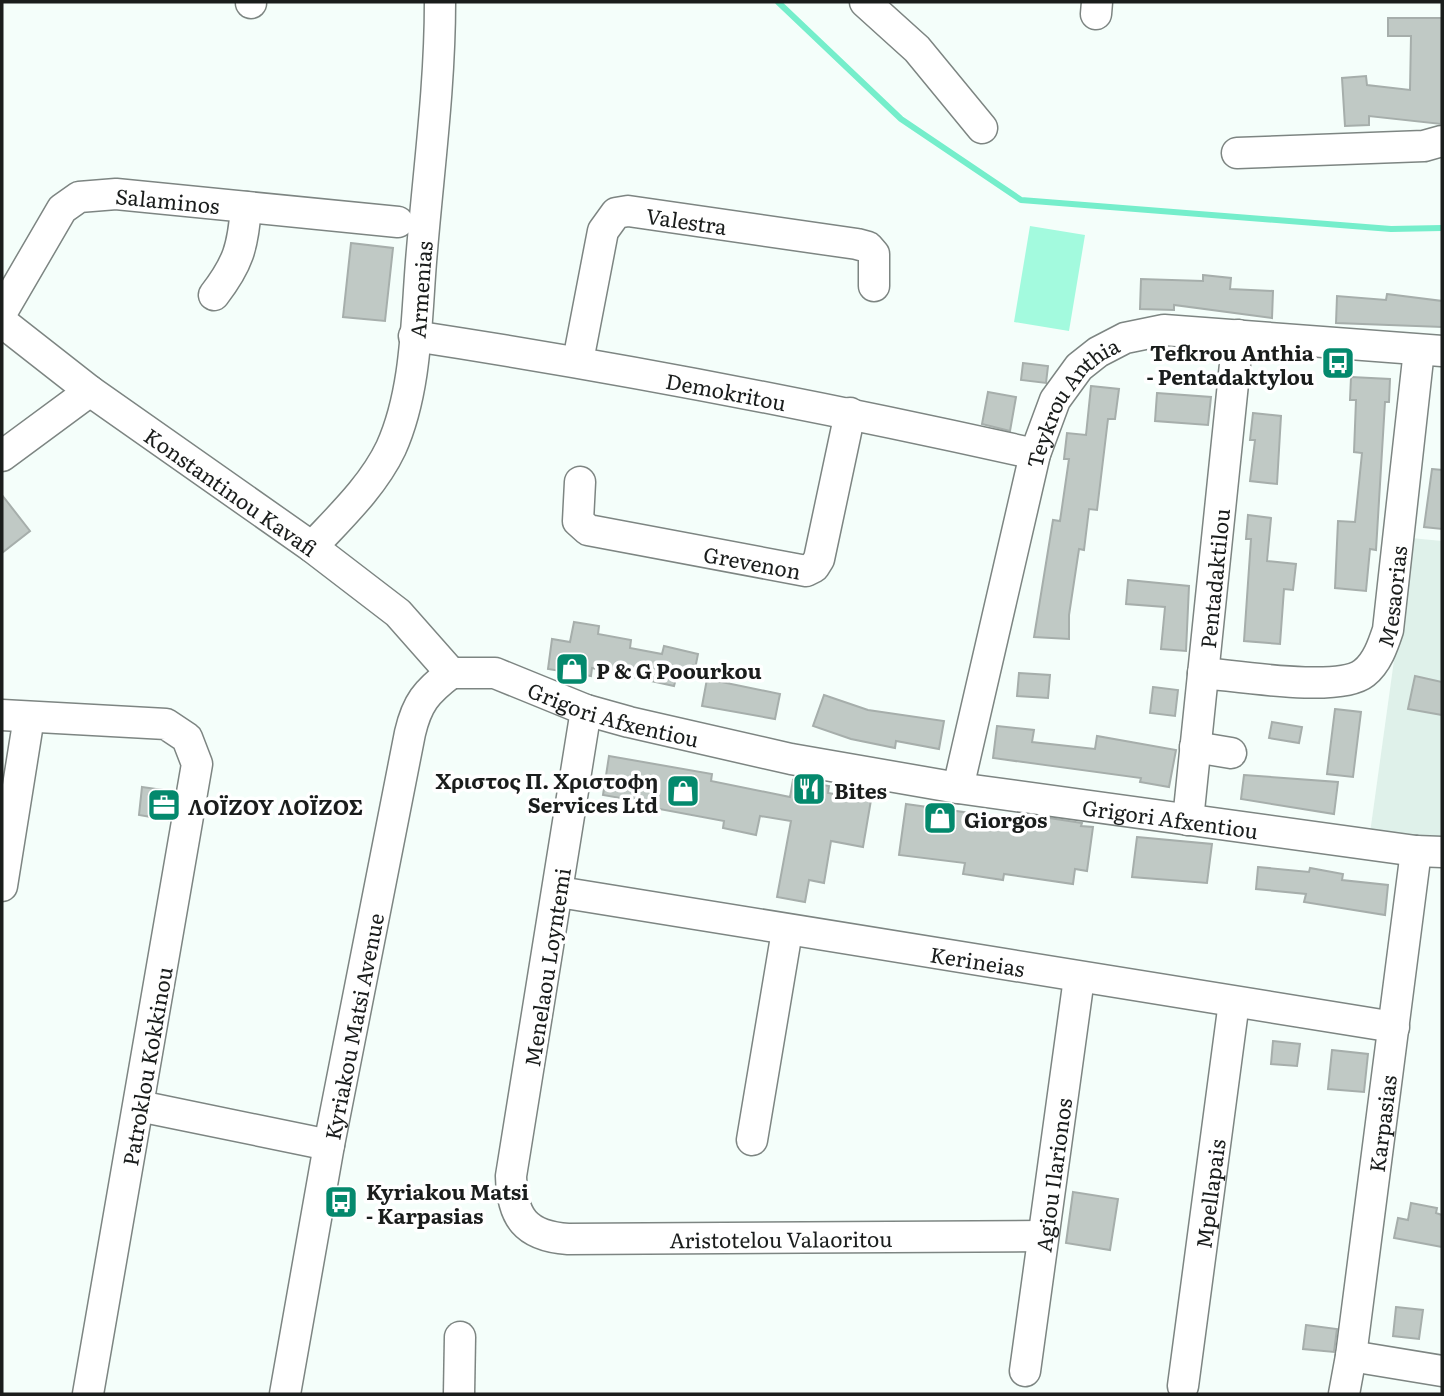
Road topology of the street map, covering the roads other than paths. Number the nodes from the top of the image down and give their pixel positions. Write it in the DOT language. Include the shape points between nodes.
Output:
graph roads {
  1 [pos="440,2"];
  2 [pos="865,2"];
  3 [pos="982,128"];
  4 [pos="1442,141"];
  5 [pos="1237,153"];
  6 [pos="246,208"];
  7 [pos="398,222"];
  8 [pos="874,286"];
  9 [pos="214,295"];
  10 [pos="2,312"];
  11 [pos="2,322"];
  12 [pos="1238,335"];
  13 [pos="414,336"];
  14 [pos="1431,351"];
  15 [pos="579,361"];
  16 [pos="90,391"];
  17 [pos="850,413"];
  18 [pos="1035,454"];
  19 [pos="2,456"];
  20 [pos="580,482"];
  21 [pos="312,547"];
  22 [pos="451,673"];
  23 [pos="1203,673"];
  24 [pos="586,710"];
  25 [pos="15,716"];
  26 [pos="1195,747"];
  27 [pos="1231,753"];
  28 [pos="958,789"];
  29 [pos="1188,820"];
  30 [pos="1429,851"];
  31 [pos="2,886"];
  32 [pos="559,892"];
  33 [pos="787,931"];
  34 [pos="1079,978"];
  35 [pos="1234,1002"];
  36 [pos="1394,1027"];
  37 [pos="139,1106"];
  38 [pos="752,1140"];
  39 [pos="329,1146"];
  40 [pos="523,1222"];
  41 [pos="1043,1236"];
  42 [pos="460,1337"];
  43 [pos="1351,1356"];
  44 [pos="1442,1370"];
  45 [pos="1025,1371"];
  46 [pos="1183,1386"];
  47 [pos="88,1394"];
  48 [pos="285,1394"];
  49 [pos="459,1394"];
  50 [pos="1343,1394"];
  1 -- 13 [label="street, Armenias" via="439,70"];
  2 -- 3 [label="street" via="917,49"];
  4 -- 5 [label="street" via="1424,146"];
  6 -- 7 [label="street, Salaminos"];
  6 -- 9 [label="street" via="243,245 232,271"];
  6 -- 10 [label="street, Salaminos" via="116,194 79,197 57,216"];
  8 -- 15 [label="street, Valestra" via="874,254 868,247 628,211 615,213 603,231"];
  11 -- 16 [label="street, Konstantinou Kavafi"];
  12 -- 14 [label="street, Teykrou Anthia"];
  12 -- 18 [label="street, Teykrou Anthia" via="1164,330 1111,344 1079,366 1067,381 1043,427"];
  12 -- 23 [label="street, Pentadaktilou"];
  13 -- 15 [label="street, Demokritou"];
  13 -- 21 [label="street, Armenias" via="407,395 390,449 356,498"];
  14 -- 23 [label="street, Mesaorias" via="1388,631 1374,663 1354,679 1326,683"];
  15 -- 17 [label="street, Demokritou"];
  16 -- 19 [label="street"];
  16 -- 21 [label="street, Konstantinou Kavafi"];
  17 -- 18 [label="street, Demokritou"];
  17 -- 20 [label="street, Grevenon" via="819,559 806,571 588,530 576,513"];
  18 -- 28 [label="street, Teykrou Anthia"];
  21 -- 22 [label="street, Konstantinou Kavafi" via="398,612"];
  22 -- 24 [label="street, Grigori Afxentiou" via="495,673"];
  22 -- 39 [label="street, Kyriakou Matsi Avenue" via="428,691 415,714"];
  23 -- 26 [label="street, Pentadaktilou"];
  24 -- 28 [label="street, Grigori Afxentiou" via="683,737"];
  24 -- 32 [label="street, Menelaou Loyntemi"];
  25 -- 31 [label="street"];
  25 -- 37 [label="street, Patroklou Kokkinou" via="166,724 187,738 197,764"];
  26 -- 27 [label="street"];
  26 -- 29 [label="street, Pentadaktilou"];
  28 -- 29 [label="street, Grigori Afxentiou"];
  29 -- 30 [label="street, Grigori Afxentiou"];
  30 -- 36 [label="street, Karpasias"];
  32 -- 33 [label="street, Kerineias"];
  32 -- 40 [label="street, Menelaou Loyntemi" via="511,1176 512,1200"];
  33 -- 34 [label="street, Kerineias"];
  33 -- 38 [label="street"];
  34 -- 35 [label="street, Kerineias"];
  34 -- 41 [label="street, Agiou Ilarionos"];
  35 -- 36 [label="street, Kerineias"];
  35 -- 46 [label="street, Mpellapais"];
  36 -- 43 [label="street, Karpasias"];
  37 -- 39 [label="street"];
  37 -- 47 [label="street, Patroklou Kokkinou"];
  39 -- 48 [label="street, Kyriakou Matsi Avenue"];
  40 -- 41 [label="street, Aristotelou Valaoritou" via="540,1234 568,1239"];
  41 -- 45 [label="street, Agiou Ilarionos"];
  42 -- 49 [label="street"];
  43 -- 44 [label="street"];
  43 -- 50 [label="street, Karpasias"];
}
